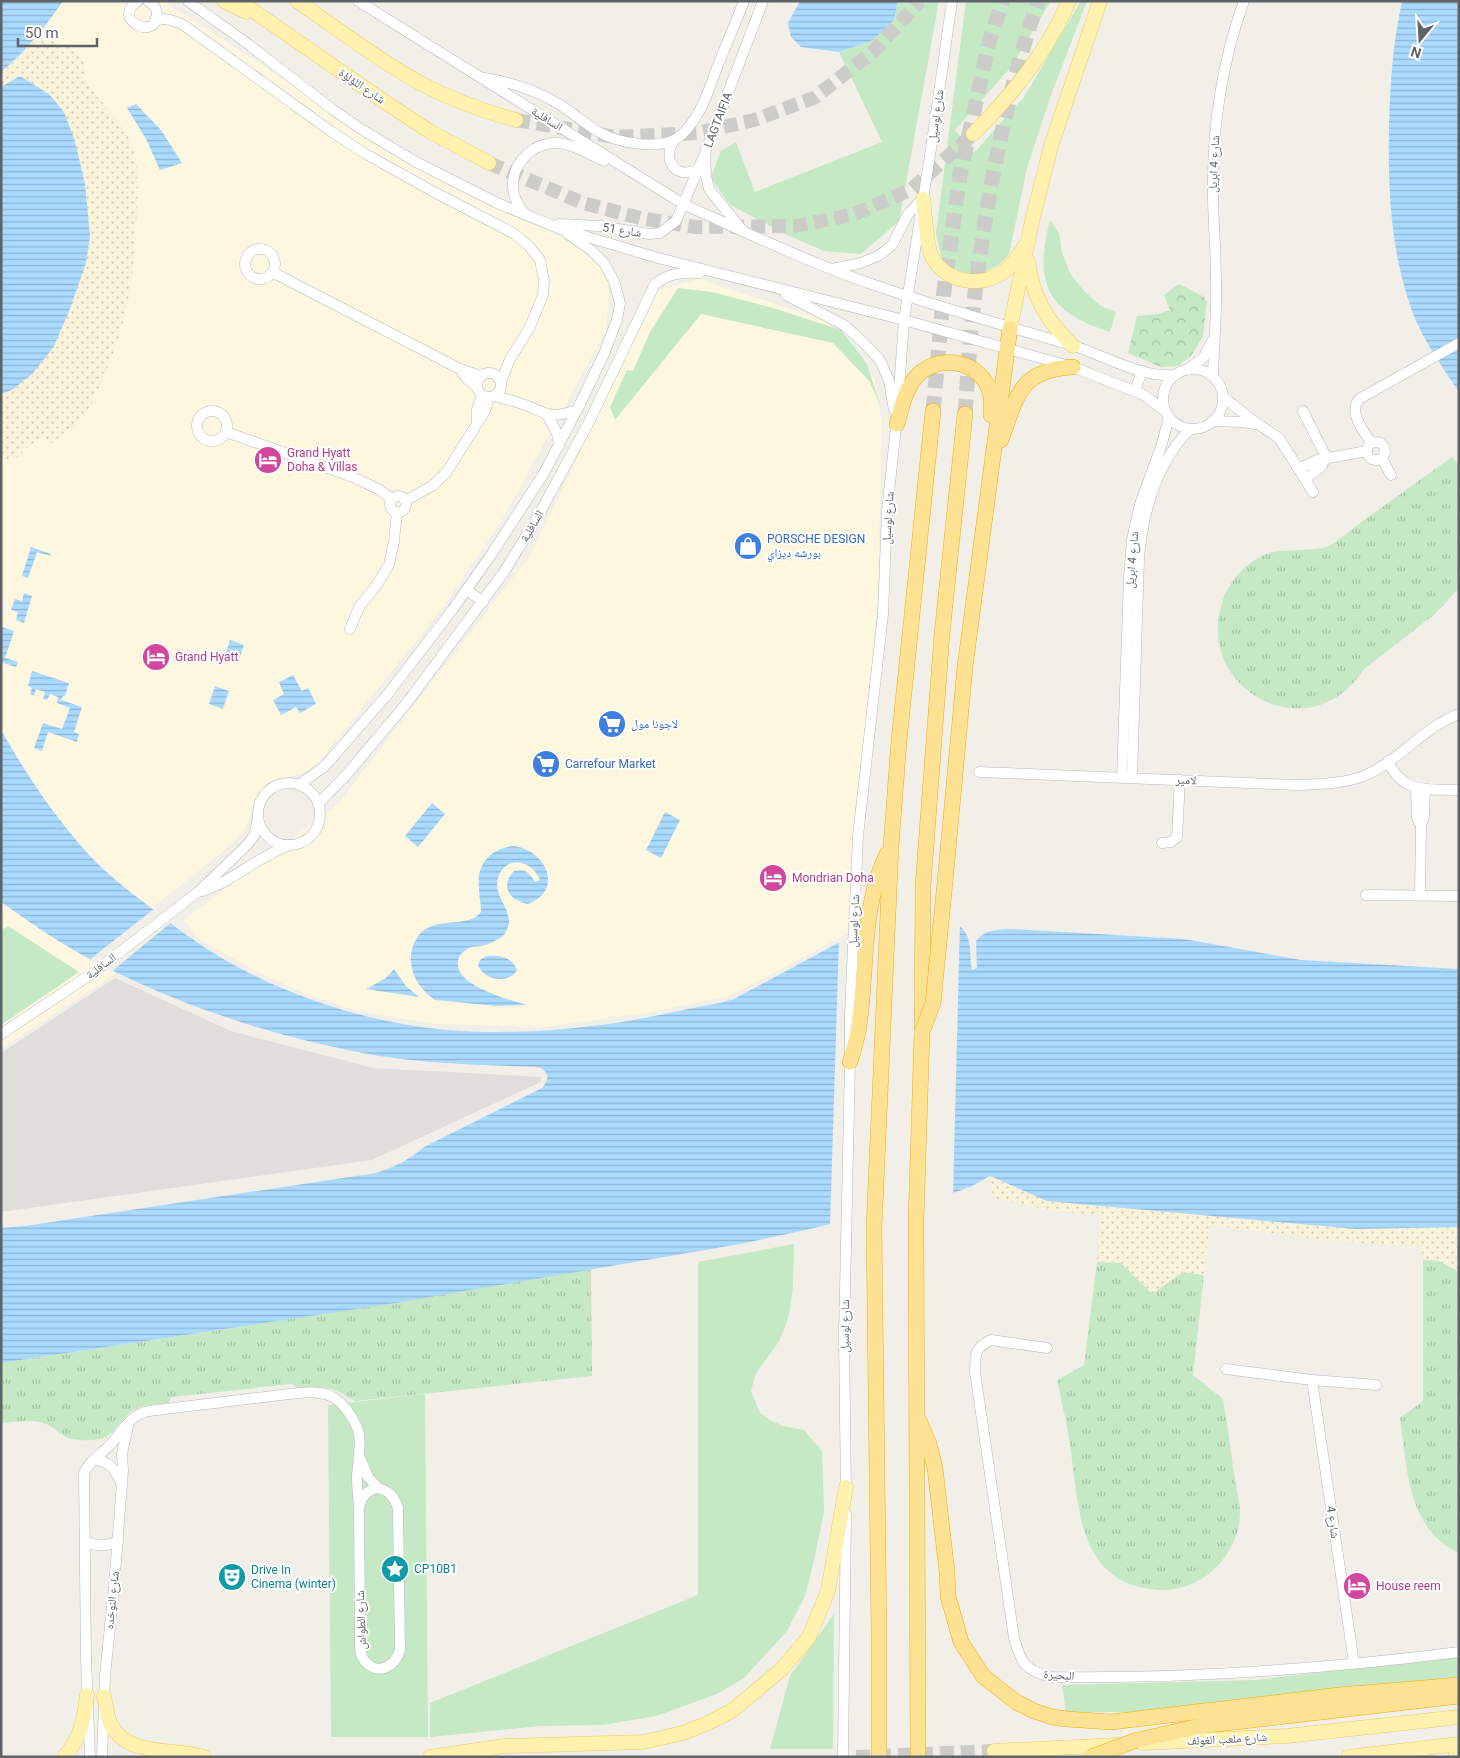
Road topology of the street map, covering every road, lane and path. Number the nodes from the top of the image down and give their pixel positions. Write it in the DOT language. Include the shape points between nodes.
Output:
graph roads {
  1 [pos="138,1"];
  2 [pos="148,1"];
  3 [pos="188,1"];
  4 [pos="224,1"];
  5 [pos="239,1"];
  6 [pos="297,1"];
  7 [pos="358,1"];
  8 [pos="744,1"];
  9 [pos="763,1"];
  10 [pos="952,1"];
  11 [pos="1069,1"];
  12 [pos="1100,1"];
  13 [pos="1244,1"];
  14 [pos="156,18"];
  15 [pos="262,18"];
  16 [pos="477,76"];
  17 [pos="516,120"];
  18 [pos="973,134"];
  19 [pos="673,141"];
  20 [pos="705,153"];
  21 [pos="490,163"];
  22 [pos="698,170"];
  23 [pos="634,174"];
  24 [pos="923,200"];
  25 [pos="683,204"];
  26 [pos="525,214"];
  27 [pos="551,224"];
  28 [pos="561,229"];
  29 [pos="744,232"];
  30 [pos="1028,242"];
  31 [pos="831,269"];
  32 [pos="272,272"];
  33 [pos="733,276"];
  34 [pos="772,287"];
  35 [pos="908,296"];
  36 [pos="904,320"];
  37 [pos="1010,328"];
  38 [pos="1215,330"];
  39 [pos="1459,344"];
  40 [pos="1073,346"];
  41 [pos="1006,350"];
  42 [pos="510,359"];
  43 [pos="1073,367"];
  44 [pos="460,369"];
  45 [pos="1187,370"];
  46 [pos="1142,372"];
  47 [pos="492,373"];
  48 [pos="1176,375"];
  49 [pos="481,376"];
  50 [pos="1215,379"];
  51 [pos="476,386"];
  52 [pos="1135,391"];
  53 [pos="494,392"];
  54 [pos="1223,397"];
  55 [pos="577,410"];
  56 [pos="933,410"];
  57 [pos="1302,411"];
  58 [pos="965,414"];
  59 [pos="546,415"];
  60 [pos="1167,415"];
  61 [pos="1213,421"];
  62 [pos="897,424"];
  63 [pos="1190,429"];
  64 [pos="1268,430"];
  65 [pos="226,432"];
  66 [pos="559,446"];
  67 [pos="1369,447"];
  68 [pos="1326,459"];
  69 [pos="1382,459"];
  70 [pos="1298,469"];
  71 [pos="990,472"];
  72 [pos="1391,475"];
  73 [pos="1305,479"];
  74 [pos="1313,492"];
  75 [pos="1148,494"];
  76 [pos="392,499"];
  77 [pos="405,501"];
  78 [pos="398,512"];
  79 [pos="467,590"];
  80 [pos="483,602"];
  81 [pos="350,629"];
  82 [pos="1459,714"];
  83 [pos="1388,761"];
  84 [pos="978,772"];
  85 [pos="1127,778"];
  86 [pos="1180,780"];
  87 [pos="298,785"];
  88 [pos="1421,789"];
  89 [pos="1459,790"];
  90 [pos="318,804"];
  91 [pos="258,818"];
  92 [pos="1162,843"];
  93 [pos="290,845"];
  94 [pos="890,846"];
  95 [pos="198,892"];
  96 [pos="1366,895"];
  97 [pos="1420,896"];
  98 [pos="1459,896"];
  99 [pos="922,1032"];
  100 [pos="1,1034"];
  101 [pos="850,1062"];
  102 [pos="1047,1348"];
  103 [pos="1226,1369"];
  104 [pos="1312,1380"];
  105 [pos="1376,1385"];
  106 [pos="916,1410"];
  107 [pos="130,1422"];
  108 [pos="360,1457"];
  109 [pos="93,1460"];
  110 [pos="84,1473"];
  111 [pos="122,1484"];
  112 [pos="846,1487"];
  113 [pos="378,1488"];
  114 [pos="359,1508"];
  115 [pos="85,1541"];
  116 [pos="118,1541"];
  117 [pos="1459,1652"];
  118 [pos="1354,1663"];
  119 [pos="1459,1685"];
  120 [pos="87,1695"];
  121 [pos="104,1696"];
  122 [pos="1459,1696"];
  123 [pos="1459,1718"];
  124 [pos="1459,1744"];
  125 [pos="994,1751"];
  126 [pos="1459,1756"];
  127 [pos="64,1757"];
  128 [pos="90,1757"];
  129 [pos="102,1757"];
  130 [pos="204,1757"];
  131 [pos="430,1757"];
  132 [pos="843,1757"];
  133 [pos="879,1757"];
  134 [pos="918,1757"];
  135 [pos="1091,1757"];
  136 [pos="1348,1757"];
  137 [pos="1455,1757"];
  1 -- 14 [label="street" via="130,11 134,24 146,27"];
  2 -- 14 [label="street" via="156,10"];
  3 -- 26 [label="street, السافلية" via="332,109 388,146 470,190"];
  4 -- 15 [label="main road"];
  5 -- 15 [label="main road, شارع اللؤلؤة"];
  6 -- 17 [label="main road" via="424,85 468,105"];
  7 -- 16 [label="street, السافلية"];
  8 -- 19 [label="street" via="700,108 691,125"];
  9 -- 20 [label="street, LAGTAIFIA"];
  10 -- 24 [label="street, شارع لوسيل"];
  11 -- 18 [label="main road" via="1027,73"];
  12 -- 30 [label="main road" via="1051,146"];
  13 -- 38 [label="street, شارع 4 ابريل" via="1230,48 1216,127 1212,190"];
  14 -- 42 [label="street" via="182,24 364,153 513,234 529,246 540,260 543,295 529,329"];
  15 -- 21 [label="main road, شارع اللؤلؤة" via="421,126"];
  16 -- 19 [label="street" via="511,82 530,90 558,104 609,138 639,144"];
  16 -- 23 [label="street, السافلية"];
  19 -- 22 [label="street" via="668,155 675,169 690,173"];
  20 -- 22 [label="street, شارع 51"];
  20 -- 29 [label="street, LAGTAIFIA" via="710,188"];
  22 -- 25 [label="street, شارع 51"];
  23 -- 25 [label="street, السافلية"];
  23 -- 26 [label="street" via="570,146 559,143 537,147 520,162 513,183 518,205"];
  24 -- 30 [label="main road" via="932,256 960,280 976,283 1006,270"];
  24 -- 31 [label="street" via="908,214 892,245 880,255 862,263"];
  24 -- 35 [label="street, شارع لوسيل"];
  25 -- 27 [label="street, شارع 51" via="676,221 660,233"];
  25 -- 29 [label="street, السافلية"];
  26 -- 27 [label="street, السافلية"];
  27 -- 28 [label="street, السافلية"];
  28 -- 33 [label="street, السافلية"];
  28 -- 55 [label="street, السافلية" via="604,263 614,281 620,303 608,345"];
  29 -- 31 [label="street, السافلية"];
  30 -- 37 [label="main road"];
  30 -- 40 [label="main road" via="1030,277 1035,294 1051,322"];
  31 -- 35 [label="street, السافلية"];
  32 -- 44 [label="street"];
  33 -- 34 [label="street, السافلية"];
  33 -- 80 [label="street, السافلية" via="687,272 670,274 655,284 600,401 536,520"];
  34 -- 36 [label="street, السافلية"];
  34 -- 62 [label="street" via="844,325 870,349 880,360 889,381"];
  35 -- 36 [label="street, شارع لوسيل"];
  35 -- 37 [label="street"];
  36 -- 41 [label="street"];
  36 -- 62 [label="street, شارع لوسيل"];
  37 -- 40 [label="street"];
  37 -- 41 [label="highway"];
  38 -- 45 [label="street, شارع 4 ابريل" via="1204,357"];
  38 -- 50 [label="street, شارع 4 ابريل"];
  39 -- 67 [label="street" via="1359,399 1354,412"];
  40 -- 46 [label="street"];
  41 -- 43 [label="street"];
  41 -- 71 [label="highway"];
  42 -- 47 [label="street"];
  42 -- 53 [label="street"];
  43 -- 52 [label="street"];
  43 -- 71 [label="highway" via="1045,371 1024,387 1012,406"];
  44 -- 49 [label="street"];
  44 -- 51 [label="street"];
  45 -- 48 [label="street"];
  45 -- 50 [label="street" via="1202,371"];
  46 -- 48 [label="street"];
  46 -- 52 [label="street"];
  47 -- 49 [label="street"];
  47 -- 53 [label="street" via="498,376"];
  48 -- 60 [label="street" via="1167,384 1163,395"];
  49 -- 51 [label="street"];
  50 -- 54 [label="street"];
  51 -- 53 [label="street" via="479,393"];
  52 -- 60 [label="street" via="1152,400"];
  53 -- 59 [label="street"];
  53 -- 77 [label="street" via="477,409 477,422 446,473 432,486"];
  54 -- 61 [label="street" via="1219,414"];
  54 -- 64 [label="street"];
  55 -- 59 [label="street"];
  55 -- 66 [label="street, السافلية"];
  56 -- 94 [label="highway"];
  57 -- 68 [label="street"];
  58 -- 99 [label="highway" via="942,634 923,886"];
  59 -- 66 [label="street" via="557,433"];
  60 -- 63 [label="street" via="1178,425"];
  60 -- 75 [label="street, شارع 4 ابريل"];
  61 -- 63 [label="street" via="1202,428"];
  61 -- 64 [label="street" via="1251,423"];
  62 -- 71 [label="highway" via="904,399 918,375 942,363 967,365 984,381 992,404"];
  62 -- 101 [label="street, شارع لوسيل" via="887,511 883,614 858,836"];
  63 -- 75 [label="street, شارع 4 ابريل" via="1168,457"];
  64 -- 70 [label="street" via="1279,438"];
  65 -- 76 [label="street" via="353,477"];
  66 -- 79 [label="street, السافلية"];
  67 -- 68 [label="street"];
  67 -- 69 [label="street" via="1369,457"];
  67 -- 69 [label="street" via="1378,442 1384,446 1386,453"];
  68 -- 70 [label="street" via="1315,460"];
  68 -- 73 [label="street"];
  69 -- 72 [label="street"];
  70 -- 73 [label="street"];
  71 -- 99 [label="highway, bridge" via="965,667 933,1004"];
  73 -- 74 [label="street"];
  75 -- 85 [label="street, شارع 4 ابريل" via="1140,542 1131,648"];
  76 -- 77 [label="street" via="400,496"];
  76 -- 78 [label="street" via="391,506"];
  77 -- 78 [label="street" via="405,507"];
  78 -- 81 [label="street" via="389,565 359,607"];
  79 -- 80 [label="street"];
  79 -- 87 [label="street, السافلية" via="387,695 324,767"];
  80 -- 90 [label="street, السافلية" via="406,704"];
  82 -- 83 [label="street, لامير" via="1426,732"];
  83 -- 86 [label="street, لامير" via="1365,775 1326,784"];
  83 -- 88 [label="street" via="1401,781"];
  84 -- 85 [label="street, لامير"];
  85 -- 86 [label="street, لامير"];
  86 -- 92 [label="street" via="1177,837 1172,842"];
  87 -- 90 [label="street" via="311,792"];
  87 -- 91 [label="street" via="283,784 269,790 260,803"];
  88 -- 89 [label="street"];
  88 -- 97 [label="street" via="1417,818 1421,825"];
  90 -- 93 [label="street" via="320,819 312,835"];
  91 -- 93 [label="street" via="266,835"];
  91 -- 95 [label="street, السافلية" via="254,836 247,845"];
  93 -- 95 [label="street, السافلية" via="274,850 221,884"];
  94 -- 101 [label="highway" via="880,867 872,901 858,1032"];
  94 -- 133 [label="highway" via="874,1228"];
  95 -- 100 [label="street, السافلية" via="90,975"];
  96 -- 97 [label="street"];
  97 -- 98 [label="street"];
  99 -- 106 [label="highway" via="916,1222"];
  101 -- 112 [label="street, شارع لوسيل" via="844,1336"];
  102 -- 118 [label="street, البحيرة" via="991,1340 983,1344 975,1357 1013,1630 1023,1663 1036,1673 1069,1677 1221,1673"];
  103 -- 104 [label="street"];
  104 -- 105 [label="street"];
  104 -- 118 [label="street, شارع 4"];
  106 -- 119 [label="highway" via="935,1468 948,1596 960,1642 982,1676 1025,1707 1052,1717 1111,1722 1340,1695"];
  106 -- 134 [label="highway"];
  107 -- 108 [label="street, شارع الطواش" via="142,1412 298,1393 324,1393 336,1398 353,1418"];
  107 -- 109 [label="street, شارع الطواش"];
  107 -- 111 [label="street" via="124,1442"];
  108 -- 113 [label="street, شارع الطواش" via="364,1471"];
  108 -- 114 [label="street, شارع الطواش" via="357,1482"];
  109 -- 110 [label="street, شارع الطواش"];
  109 -- 111 [label="street" via="109,1464"];
  110 -- 115 [label="street, شارع النوخده"];
  111 -- 116 [label="street, شارع النوخده"];
  112 -- 131 [label="main road" via="828,1591 809,1637 782,1669 733,1710 683,1733 643,1742 504,1746"];
  112 -- 132 [label="street, شارع لوسيل"];
  113 -- 114 [label="street" via="364,1495"];
  113 -- 114 [label="street, شارع الطواش" via="390,1493 398,1508 400,1650 396,1661 381,1668 364,1660 361,1650"];
  115 -- 116 [label="street" via="105,1546"];
  115 -- 120 [label="street, شارع النوخده"];
  116 -- 121 [label="street, شارع النوخده"];
  117 -- 118 [label="street, البحيرة"];
  120 -- 127 [label="main road" via="80,1734"];
  120 -- 128 [label="street, شارع النوخده"];
  121 -- 129 [label="street, شارع النوخده"];
  121 -- 130 [label="main road" via="110,1723 130,1746"];
  122 -- 135 [label="highway, bridge" via="1200,1726 1134,1741"];
  123 -- 125 [label="main road, شارع ملعب الغولف" via="1287,1736"];
  124 -- 136 [label="main road"];
  126 -- 137 [label="main road"];
}
